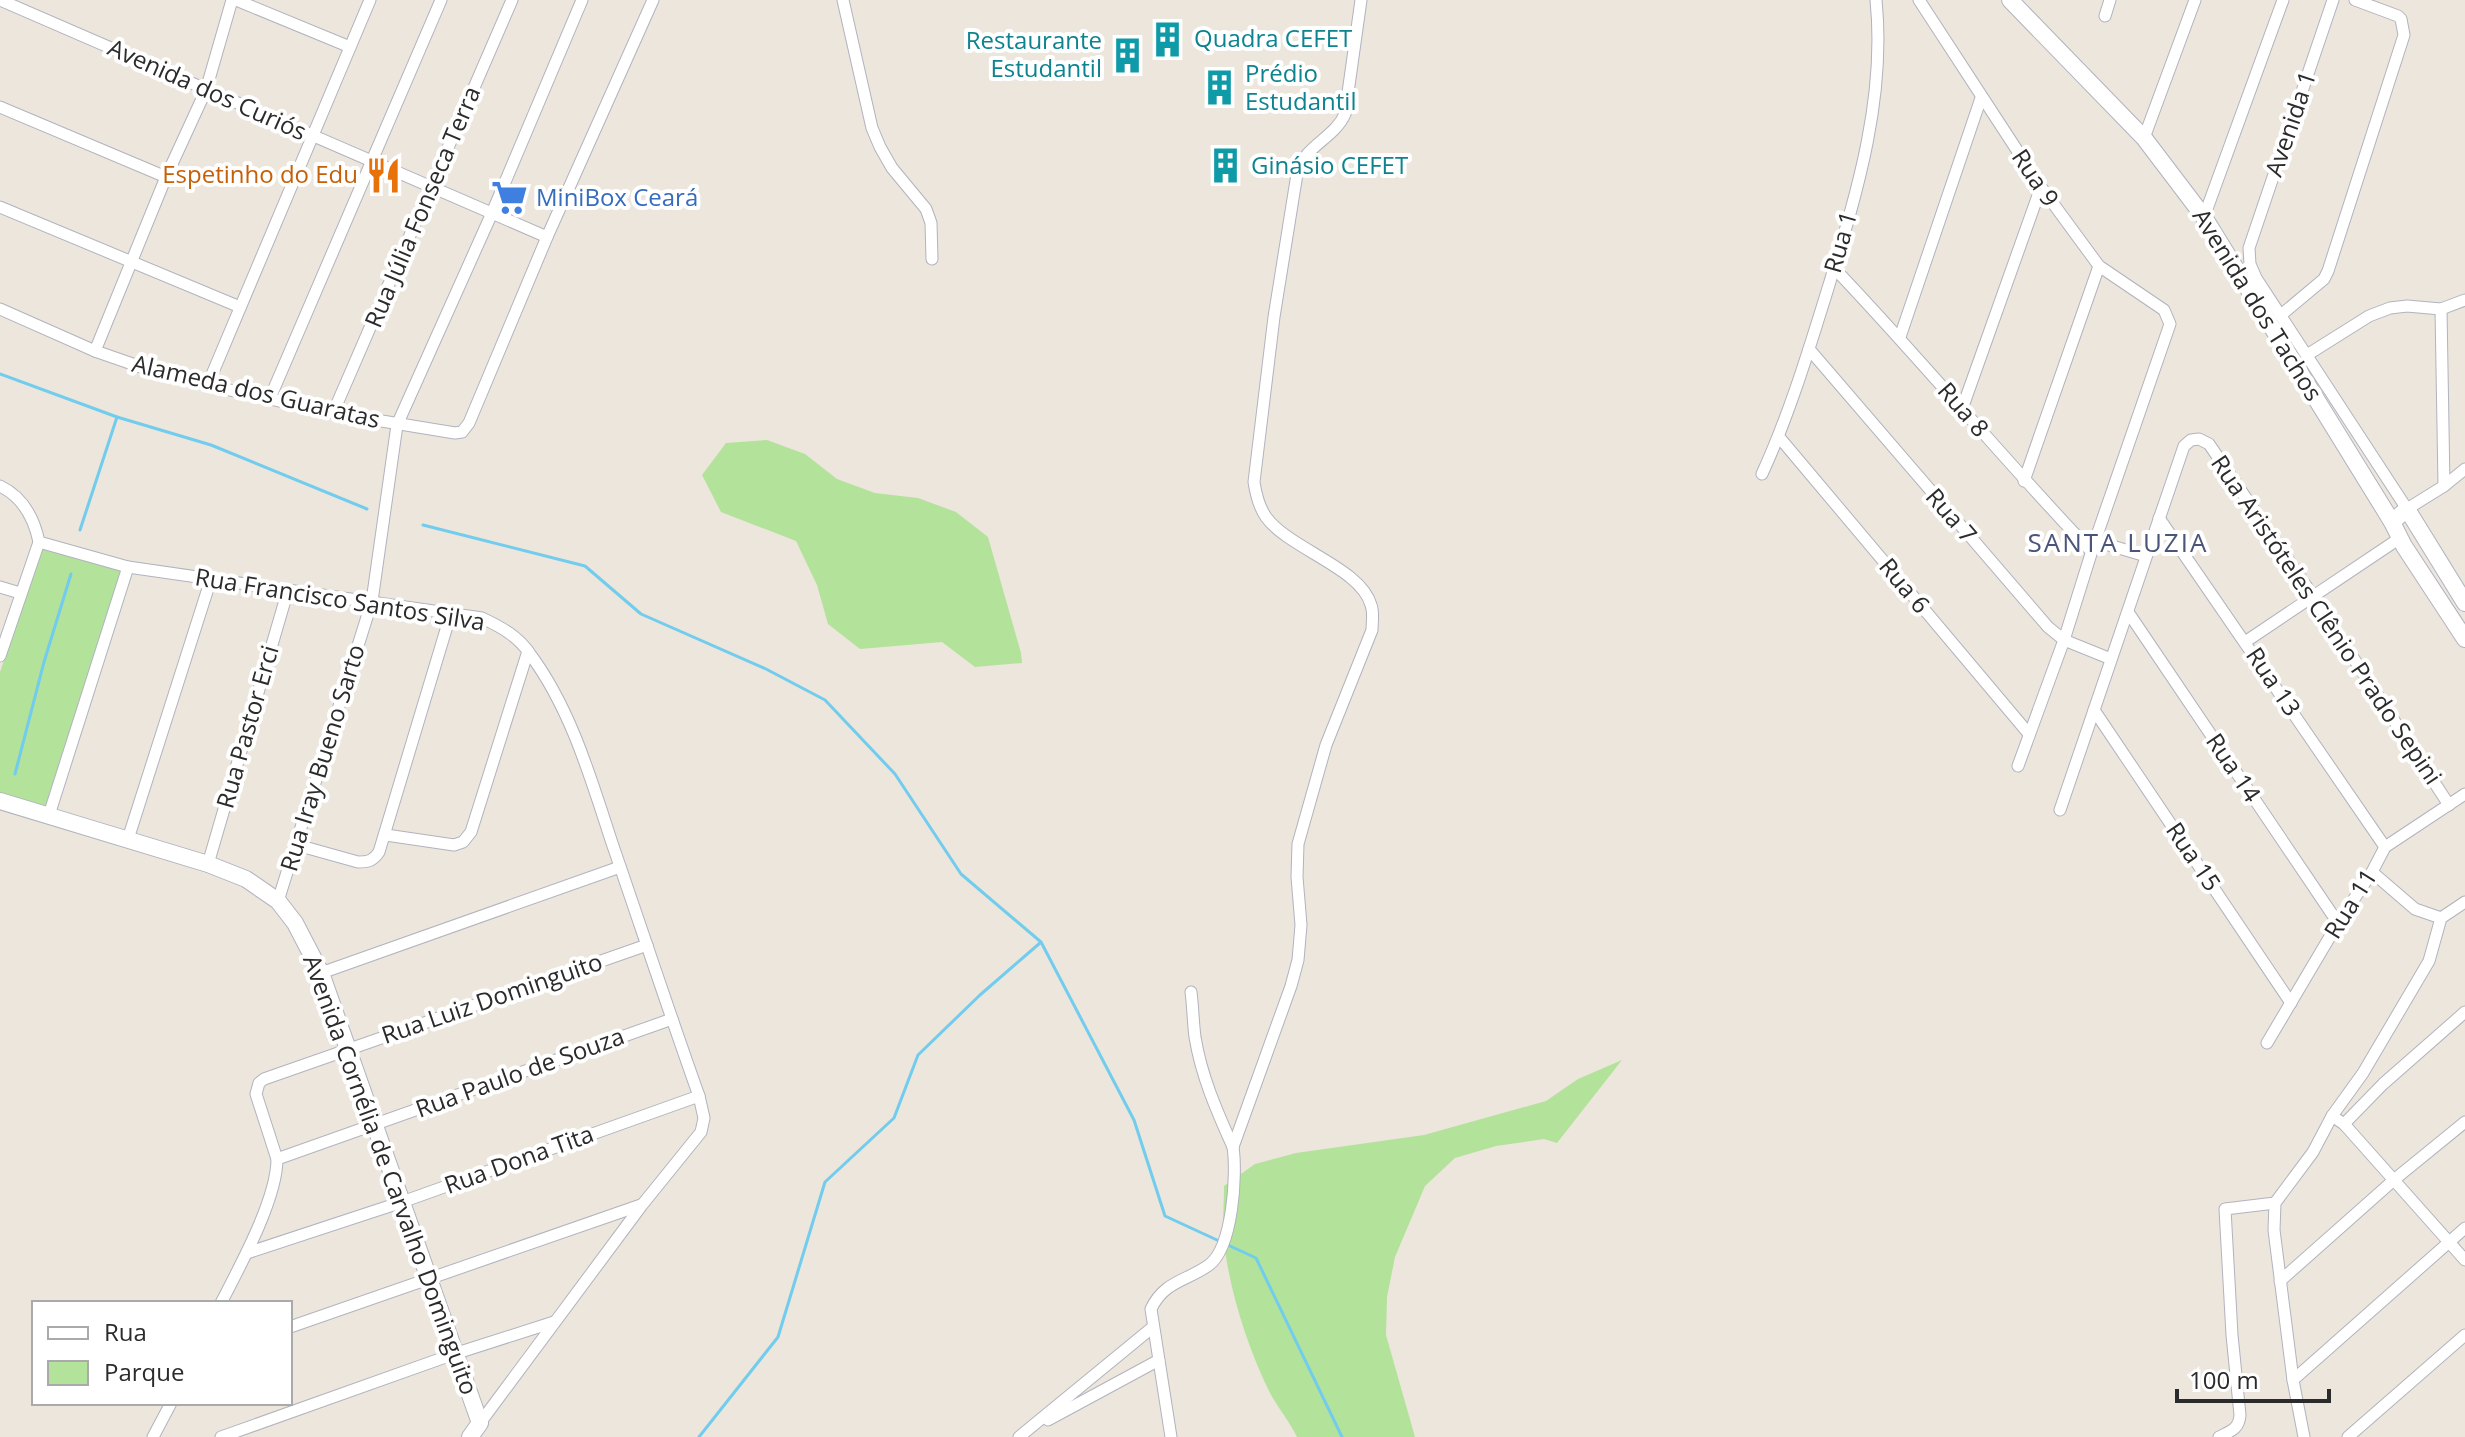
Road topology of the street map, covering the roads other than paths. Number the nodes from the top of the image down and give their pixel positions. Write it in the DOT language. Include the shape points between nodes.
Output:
graph roads {
  1 [pos="0,0"];
  2 [pos="234,0"];
  3 [pos="370,0"];
  4 [pos="441,0"];
  5 [pos="512,0"];
  6 [pos="582,0"];
  7 [pos="653,0"];
  8 [pos="843,0"];
  9 [pos="1361,0"];
  10 [pos="1876,0"];
  11 [pos="1919,0"];
  12 [pos="2010,0"];
  13 [pos="2110,0"];
  14 [pos="2195,0"];
  15 [pos="2283,0"];
  16 [pos="2333,0"];
  17 [pos="2355,0"];
  18 [pos="2105,16"];
  19 [pos="350,47"];
  20 [pos="206,90"];
  21 [pos="1981,98"];
  22 [pos="0,107"];
  23 [pos="313,136"];
  24 [pos="2144,138"];
  25 [pos="372,161"];
  26 [pos="166,177"];
  27 [pos="2041,187"];
  28 [pos="433,188"];
  29 [pos="0,207"];
  30 [pos="492,213"];
  31 [pos="2204,217"];
  32 [pos="547,237"];
  33 [pos="2249,248"];
  34 [pos="932,259"];
  35 [pos="131,262"];
  36 [pos="2099,266"];
  37 [pos="1834,268"];
  38 [pos="2465,300"];
  39 [pos="240,307"];
  40 [pos="0,309"];
  41 [pos="2441,309"];
  42 [pos="2281,315"];
  43 [pos="1900,337"];
  44 [pos="1809,349"];
  45 [pos="95,351"];
  46 [pos="2307,355"];
  47 [pos="208,384"];
  48 [pos="270,398"];
  49 [pos="1962,409"];
  50 [pos="333,413"];
  51 [pos="397,425"];
  52 [pos="1779,437"];
  53 [pos="2465,469"];
  54 [pos="1762,474"];
  55 [pos="2024,481"];
  56 [pos="0,486"];
  57 [pos="2444,486"];
  58 [pos="2407,509"];
  59 [pos="2159,518"];
  60 [pos="2392,522"];
  61 [pos="2400,538"];
  62 [pos="39,542"];
  63 [pos="2093,546"];
  64 [pos="2146,556"];
  65 [pos="128,567"];
  66 [pos="211,579"];
  67 [pos="0,587"];
  68 [pos="288,590"];
  69 [pos="20,593"];
  70 [pos="2462,593"];
  71 [pos="2313,596"];
  72 [pos="372,601"];
  73 [pos="2128,612"];
  74 [pos="451,613"];
  75 [pos="2465,639"];
  76 [pos="2064,640"];
  77 [pos="2245,642"];
  78 [pos="528,651"];
  79 [pos="0,656"];
  80 [pos="2111,659"];
  81 [pos="2094,710"];
  82 [pos="2029,734"];
  83 [pos="2018,766"];
  84 [pos="2465,794"];
  85 [pos="0,801"];
  86 [pos="2449,805"];
  87 [pos="2060,810"];
  88 [pos="49,815"];
  89 [pos="386,835"];
  90 [pos="128,839"];
  91 [pos="297,845"];
  92 [pos="2385,847"];
  93 [pos="208,864"];
  94 [pos="620,867"];
  95 [pos="2372,872"];
  96 [pos="278,901"];
  97 [pos="2465,902"];
  98 [pos="2441,918"];
  99 [pos="2338,923"];
  100 [pos="647,945"];
  101 [pos="321,973"];
  102 [pos="1191,992"];
  103 [pos="2291,1003"];
  104 [pos="2465,1012"];
  105 [pos="672,1019"];
  106 [pos="2267,1043"];
  107 [pos="346,1049"];
  108 [pos="2363,1073"];
  109 [pos="2383,1084"];
  110 [pos="699,1096"];
  111 [pos="2332,1116"];
  112 [pos="2465,1122"];
  113 [pos="2344,1124"];
  114 [pos="375,1126"];
  115 [pos="1233,1147"];
  116 [pos="277,1159"];
  117 [pos="2395,1179"];
  118 [pos="402,1202"];
  119 [pos="2275,1203"];
  120 [pos="642,1205"];
  121 [pos="2465,1228"];
  122 [pos="2449,1242"];
  123 [pos="247,1253"];
  124 [pos="2465,1260"];
  125 [pos="431,1280"];
  126 [pos="2280,1281"];
  127 [pos="222,1301"];
  128 [pos="554,1321"];
  129 [pos="292,1326"];
  130 [pos="1153,1327"];
  131 [pos="2465,1335"];
  132 [pos="454,1354"];
  133 [pos="1159,1360"];
  134 [pos="2293,1380"];
  135 [pos="170,1405"];
  136 [pos="473,1429"];
  137 [pos="1021,1436"];
  138 [pos="153,1437"];
  139 [pos="221,1437"];
  140 [pos="1171,1437"];
  141 [pos="2219,1437"];
  142 [pos="2304,1437"];
  143 [pos="2348,1437"];
  1 -- 20 [label="street, Avenida dos Curiós"];
  2 -- 19 [label="street"];
  2 -- 20 [label="street"];
  3 -- 19 [label="street"];
  4 -- 25 [label="street"];
  5 -- 28 [label="street, Rua Júlia Fonseca Terra"];
  6 -- 30 [label="street, Rua Iray Bueno Sarto"];
  7 -- 32 [label="street"];
  8 -- 34 [label="street" via="872,128 892,168 926,209"];
  9 -- 115 [label="street" via="1345,114 1299,162 1254,482 1267,519 1344,572 1367,595 1372,630 1326,745 1306,813 1298,844 1298,960"];
  10 -- 37 [label="street, Rua 1" via="1878,78 1872,119"];
  11 -- 21 [label="street, Rua 9"];
  12 -- 24 [label="street, Avenida dos Tachos"];
  13 -- 18 [label="street"];
  14 -- 24 [label="street"];
  15 -- 31 [label="street, Avenida 1"];
  16 -- 33 [label="street, Avenida 1"];
  17 -- 42 [label="street" via="2398,16 2404,35 2328,271"];
  19 -- 23 [label="street"];
  20 -- 23 [label="street, Avenida dos Curiós"];
  20 -- 26 [label="street"];
  21 -- 27 [label="street, Rua 9"];
  21 -- 43 [label="street"];
  22 -- 26 [label="street"];
  23 -- 25 [label="street, Avenida dos Curiós"];
  23 -- 39 [label="street"];
  24 -- 31 [label="street, Avenida dos Tachos"];
  25 -- 28 [label="street, Avenida dos Curiós"];
  25 -- 48 [label="street"];
  26 -- 35 [label="street"];
  27 -- 36 [label="street, Rua 9"];
  27 -- 49 [label="street"];
  28 -- 30 [label="street, Avenida dos Curiós"];
  28 -- 50 [label="street, Rua Júlia Fonseca Terra"];
  29 -- 35 [label="street"];
  30 -- 32 [label="street, Avenida dos Curiós"];
  30 -- 51 [label="street, Rua Iray Bueno Sarto"];
  31 -- 60 [label="street, Avenida dos Tachos"];
  32 -- 51 [label="street, Alameda dos Guaratas" via="462,432"];
  33 -- 42 [label="street, Avenida dos Tachos" via="2256,278"];
  35 -- 39 [label="street"];
  35 -- 45 [label="street"];
  36 -- 55 [label="street"];
  36 -- 63 [label="street, Rua 9" via="2164,310 2170,324"];
  37 -- 43 [label="street, Rua 8"];
  37 -- 44 [label="street, Rua 1"];
  38 -- 41 [label="street"];
  39 -- 47 [label="street"];
  40 -- 45 [label="street, Alameda dos Guaratas"];
  41 -- 46 [label="street" via="2390,308"];
  41 -- 57 [label="street"];
  42 -- 46 [label="street, Avenida dos Tachos"];
  43 -- 49 [label="street, Rua 8"];
  44 -- 52 [label="street, Rua 1"];
  44 -- 76 [label="street, Rua 7" via="2034,612"];
  45 -- 47 [label="street, Alameda dos Guaratas"];
  46 -- 58 [label="street, Avenida dos Tachos"];
  47 -- 48 [label="street, Alameda dos Guaratas"];
  48 -- 50 [label="street, Alameda dos Guaratas"];
  49 -- 55 [label="street, Rua 8"];
  50 -- 51 [label="street, Alameda dos Guaratas"];
  51 -- 72 [label="street, Rua Iray Bueno Sarto"];
  52 -- 54 [label="street, Rua 1"];
  52 -- 82 [label="street, Rua 6"];
  53 -- 57 [label="street"];
  55 -- 63 [label="street, Rua 8"];
  56 -- 62 [label="street" via="23,504"];
  57 -- 58 [label="street"];
  58 -- 60 [label="street"];
  58 -- 70 [label="street, Avenida dos Tachos"];
  59 -- 64 [label="street"];
  59 -- 71 [label="street, Rua Aristóteles Clênio Prado Sepini" via="2184,446 2199,439 2209,444"];
  59 -- 77 [label="street, Rua 13"];
  60 -- 61 [label="street, Avenida dos Tachos"];
  61 -- 71 [label="street"];
  61 -- 75 [label="street, Avenida dos Tachos"];
  62 -- 65 [label="street, Rua Francisco Santos Silva"];
  62 -- 69 [label="street"];
  63 -- 64 [label="street, Rua 8"];
  63 -- 76 [label="street"];
  64 -- 73 [label="street"];
  65 -- 66 [label="street, Rua Francisco Santos Silva"];
  65 -- 88 [label="street"];
  66 -- 68 [label="street, Rua Francisco Santos Silva"];
  66 -- 90 [label="street"];
  67 -- 69 [label="street"];
  68 -- 72 [label="street, Rua Francisco Santos Silva"];
  68 -- 93 [label="street, Rua Pastor Erci"];
  69 -- 79 [label="street"];
  71 -- 77 [label="street"];
  71 -- 86 [label="street, Rua Aristóteles Clênio Prado Sepini"];
  72 -- 74 [label="street, Rua Francisco Santos Silva"];
  72 -- 91 [label="street, Rua Iray Bueno Sarto"];
  73 -- 80 [label="street"];
  73 -- 99 [label="street, Rua 14"];
  74 -- 78 [label="street, Rua Francisco Santos Silva" via="482,618 506,630"];
  74 -- 89 [label="street"];
  76 -- 80 [label="street, Rua 7"];
  76 -- 82 [label="street"];
  77 -- 92 [label="street, Rua 13"];
  78 -- 89 [label="street" via="471,832 454,845"];
  78 -- 94 [label="street, Rua Francisco Santos Silva" via="563,709"];
  80 -- 81 [label="street"];
  81 -- 87 [label="street"];
  81 -- 103 [label="street, Rua 15"];
  82 -- 83 [label="street"];
  84 -- 86 [label="street, Rua 11"];
  85 -- 88 [label="street"];
  86 -- 92 [label="street, Rua 11"];
  88 -- 90 [label="street"];
  89 -- 91 [label="street" via="375,859 367,862"];
  90 -- 93 [label="street"];
  91 -- 96 [label="street, Rua Iray Bueno Sarto"];
  92 -- 95 [label="street, Rua 11"];
  93 -- 96 [label="street" via="246,879"];
  94 -- 100 [label="street, Rua Francisco Santos Silva"];
  94 -- 101 [label="street"];
  95 -- 98 [label="street" via="2415,909"];
  95 -- 99 [label="street, Rua 11"];
  96 -- 101 [label="street, Avenida Cornélia de Carvalho Dominguito"];
  97 -- 98 [label="street"];
  98 -- 108 [label="street" via="2429,961"];
  99 -- 103 [label="street, Rua 11"];
  100 -- 105 [label="street, Rua Francisco Santos Silva"];
  100 -- 107 [label="street, Rua Luiz Dominguito"];
  101 -- 107 [label="street, Avenida Cornélia de Carvalho Dominguito"];
  102 -- 115 [label="street" via="1204,1073"];
  103 -- 106 [label="street, Rua 11"];
  104 -- 109 [label="street"];
  105 -- 110 [label="street, Rua Francisco Santos Silva"];
  105 -- 114 [label="street, Rua Paulo de Souza"];
  107 -- 114 [label="street, Avenida Cornélia de Carvalho Dominguito"];
  107 -- 116 [label="street, Rua Luiz Dominguito" via="259,1083 256,1094"];
  108 -- 109 [label="street"];
  108 -- 111 [label="street"];
  109 -- 113 [label="street"];
  110 -- 118 [label="street, Rua Dona Tita"];
  110 -- 120 [label="street, Rua Francisco Santos Silva" via="701,1132"];
  111 -- 113 [label="street"];
  111 -- 119 [label="street"];
  112 -- 117 [label="street"];
  113 -- 117 [label="street"];
  114 -- 116 [label="street, Rua Paulo de Souza"];
  114 -- 118 [label="street, Avenida Cornélia de Carvalho Dominguito"];
  115 -- 130 [label="street" via="1236,1170 1220,1251 1210,1264 1177,1280 1154,1303"];
  116 -- 123 [label="street" via="274,1185"];
  117 -- 122 [label="street"];
  117 -- 126 [label="street"];
  118 -- 123 [label="street, Rua Dona Tita"];
  118 -- 125 [label="street, Avenida Cornélia de Carvalho Dominguito"];
  119 -- 126 [label="street"];
  119 -- 141 [label="street" via="2225,1209 2240,1415 2235,1429"];
  120 -- 125 [label="street"];
  120 -- 128 [label="street"];
  121 -- 122 [label="street"];
  122 -- 124 [label="street"];
  122 -- 134 [label="street"];
  123 -- 127 [label="street"];
  125 -- 129 [label="street"];
  125 -- 132 [label="street, Avenida Cornélia de Carvalho Dominguito"];
  126 -- 134 [label="street"];
  128 -- 132 [label="street"];
  128 -- 136 [label="street"];
  130 -- 133 [label="street"];
  130 -- 137 [label="street"];
  131 -- 143 [label="street"];
  132 -- 136 [label="street, Avenida Cornélia de Carvalho Dominguito"];
  132 -- 139 [label="street"];
  133 -- 137 [label="street"];
  133 -- 140 [label="street"];
  134 -- 142 [label="street"];
  135 -- 138 [label="street"];
}
